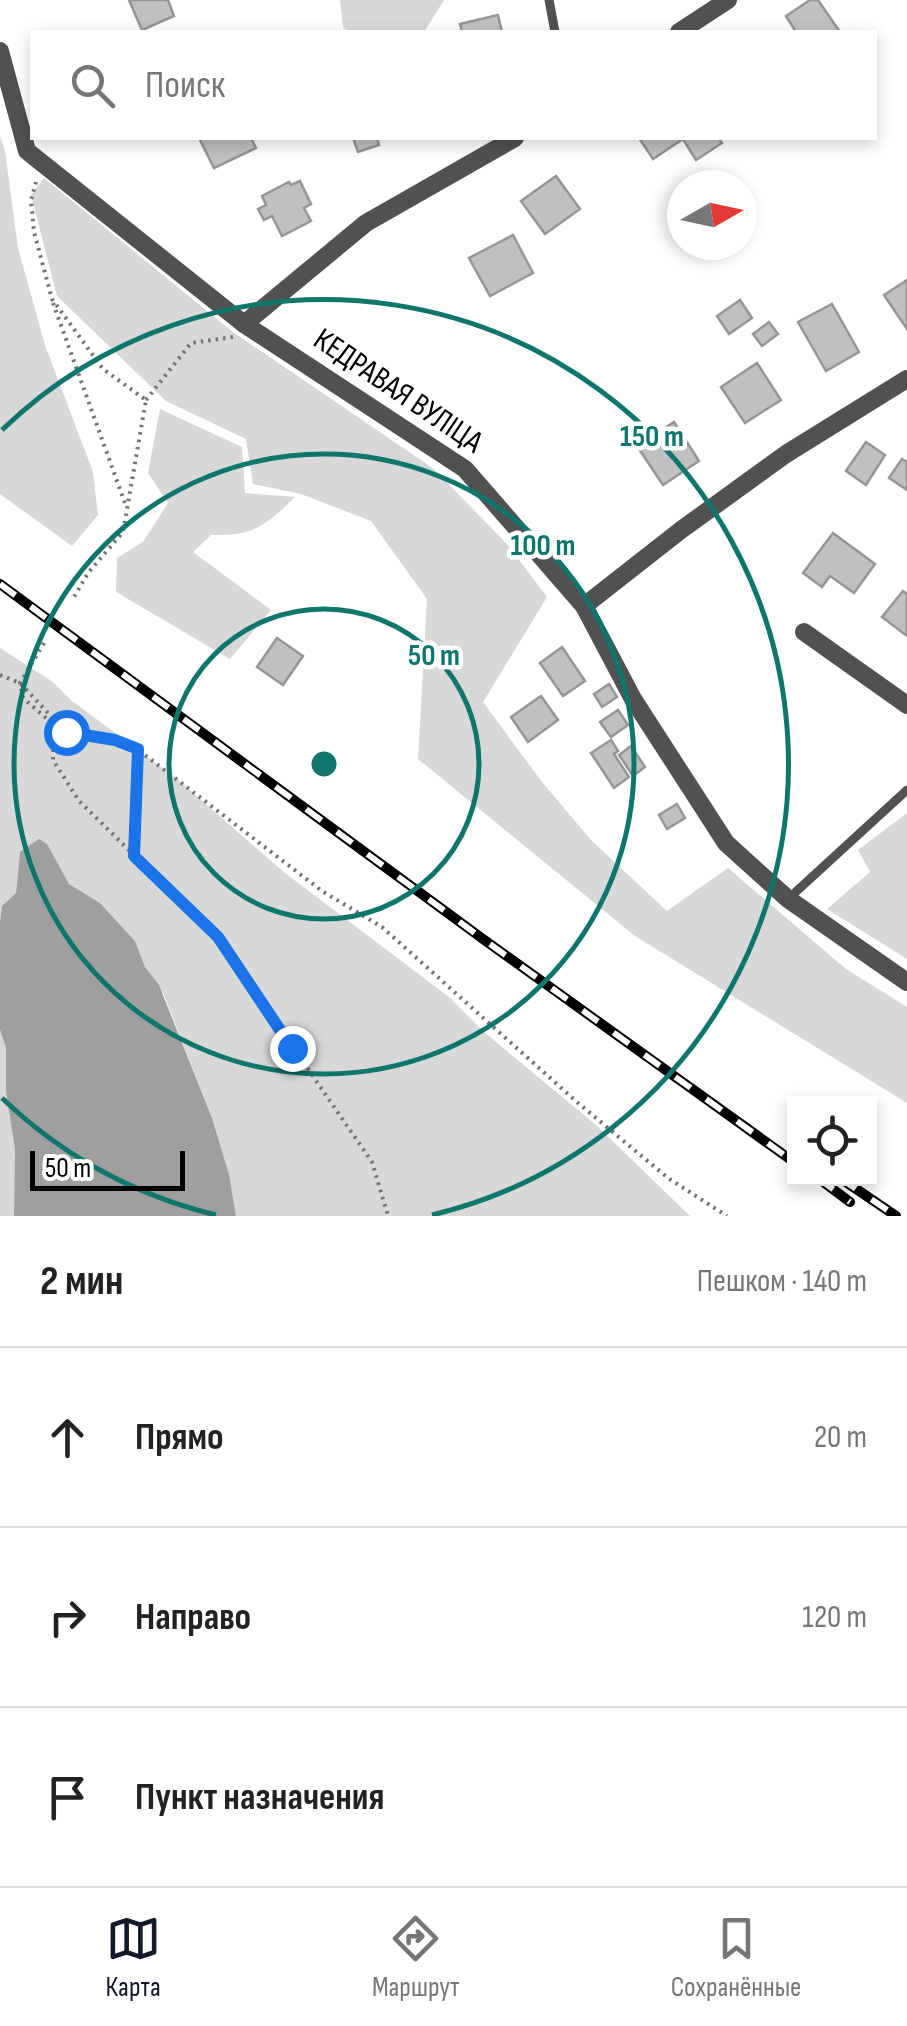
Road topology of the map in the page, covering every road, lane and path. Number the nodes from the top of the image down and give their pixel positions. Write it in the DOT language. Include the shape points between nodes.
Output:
graph roads {
  1 [pos="549,0"];
  2 [pos="728,0"];
  3 [pos="555,30"];
  4 [pos="683,30"];
  5 [pos="0,51"];
  6 [pos="511,140"];
  7 [pos="43,163"];
  8 [pos="52,299"];
  9 [pos="244,324"];
  10 [pos="907,380"];
  11 [pos="146,400"];
  12 [pos="127,508"];
  13 [pos="74,597"];
  14 [pos="584,606"];
  15 [pos="804,632"];
  16 [pos="44,643"];
  17 [pos="0,675"];
  18 [pos="20,683"];
  19 [pos="907,704"];
  20 [pos="138,749"];
  21 [pos="907,790"];
  22 [pos="134,856"];
  23 [pos="788,899"];
  24 [pos="907,982"];
  25 [pos="388,1216"];
  26 [pos="727,1216"];
  1 -- 3 [label="lane"];
  2 -- 4 [label="street"];
  5 -- 7 [label="street, КЕДРАВАЯ ВУЛІЦА" via="27,150"];
  6 -- 9 [label="street" via="366,223"];
  7 -- 8 [label="path" via="30,200"];
  7 -- 9 [label="street, КЕДРАВАЯ ВУЛІЦА"];
  8 -- 11 [label="path" via="103,369"];
  8 -- 12 [label="path"];
  9 -- 11 [label="path" via="232,338 191,343"];
  9 -- 14 [label="street, КЕДРАВАЯ ВУЛІЦА" via="465,470"];
  10 -- 14 [label="street" via="786,454"];
  11 -- 12 [label="path"];
  12 -- 13 [label="path" via="122,532"];
  14 -- 23 [label="street, КЕДРАВАЯ ВУЛІЦА" via="633,699 726,843"];
  15 -- 19 [label="street"];
  16 -- 18 [label="path"];
  17 -- 18 [label="path"];
  18 -- 20 [label="path" via="66,732"];
  18 -- 22 [label="path" via="23,698 54,725 53,760 70,788"];
  20 -- 22 [label="path"];
  20 -- 26 [label="path" via="322,891 382,927 578,1103 668,1178"];
  21 -- 23 [label="lane"];
  22 -- 25 [label="path" via="218,937 372,1162"];
  23 -- 24 [label="street, КЕДРАВАЯ ВУЛІЦА"];
}
